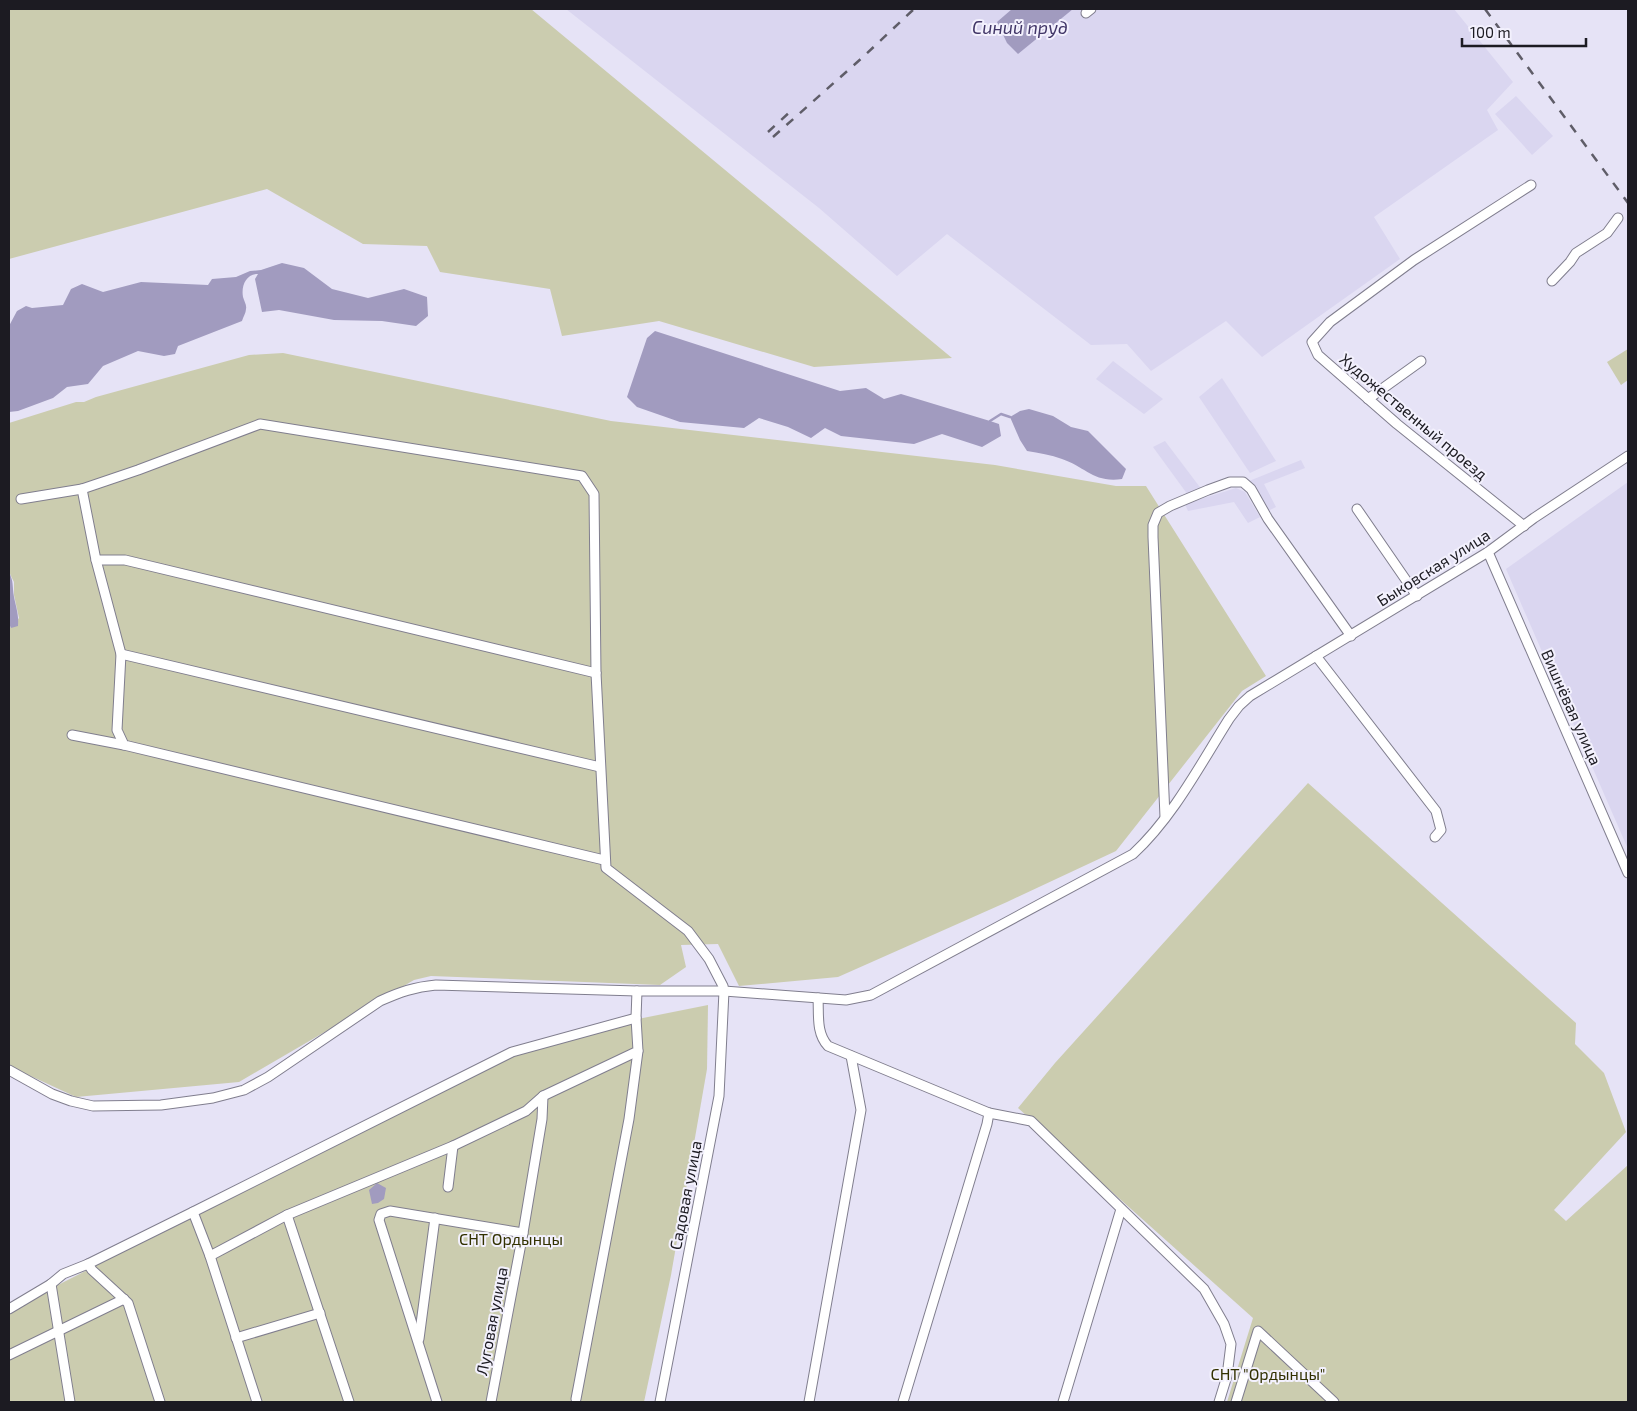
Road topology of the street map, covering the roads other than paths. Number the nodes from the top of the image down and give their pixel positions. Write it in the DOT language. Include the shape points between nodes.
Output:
graph roads {
  1 [pos="1531,185"];
  2 [pos="1618,218"];
  3 [pos="1552,281"];
  4 [pos="1421,361"];
  5 [pos="1368,399"];
  6 [pos="1628,456"];
  7 [pos="82,489"];
  8 [pos="21,499"];
  9 [pos="1357,509"];
  10 [pos="1524,526"];
  11 [pos="1488,552"];
  12 [pos="96,560"];
  13 [pos="1418,596"];
  14 [pos="1351,636"];
  15 [pos="121,654"];
  16 [pos="1316,656"];
  17 [pos="596,673"];
  18 [pos="72,735"];
  19 [pos="124,745"];
  20 [pos="600,767"];
  21 [pos="1165,817"];
  22 [pos="1435,837"];
  23 [pos="604,860"];
  24 [pos="1628,874"];
  25 [pos="637,991"];
  26 [pos="724,991"];
  27 [pos="818,998"];
  28 [pos="636,1018"];
  29 [pos="638,1052"];
  30 [pos="851,1056"];
  31 [pos="9,1070"];
  32 [pos="543,1096"];
  33 [pos="989,1113"];
  34 [pos="453,1146"];
  35 [pos="448,1187"];
  36 [pos="1121,1209"];
  37 [pos="193,1212"];
  38 [pos="287,1215"];
  39 [pos="435,1218"];
  40 [pos="523,1233"];
  41 [pos="210,1256"];
  42 [pos="88,1264"];
  43 [pos="51,1284"];
  44 [pos="124,1299"];
  45 [pos="9,1309"];
  46 [pos="320,1313"];
  47 [pos="60,1331"];
  48 [pos="236,1338"];
  49 [pos="418,1344"];
  50 [pos="9,1355"];
  51 [pos="576,1399"];
  52 [pos="70,1402"];
  53 [pos="160,1402"];
  54 [pos="257,1402"];
  55 [pos="349,1402"];
  56 [pos="437,1402"];
  57 [pos="491,1402"];
  58 [pos="660,1402"];
  59 [pos="809,1402"];
  60 [pos="903,1402"];
  61 [pos="1064,1402"];
  62 [pos="1219,1402"];
  63 [pos="1236,1402"];
  64 [pos="1334,1402"];
  1 -- 5 [label="street, Художественный проезд" via="1414,260 1330,322 1312,342 1318,355"];
  2 -- 3 [label="street" via="1607,233 1576,253"];
  4 -- 5 [label="street"];
  5 -- 10 [label="street, Художественный проезд"];
  6 -- 10 [label="street, Быковская улица"];
  7 -- 8 [label="street"];
  7 -- 12 [label="street"];
  7 -- 17 [label="street" via="260,424 582,476 594,494"];
  9 -- 13 [label="street"];
  10 -- 11 [label="street, Быковская улица"];
  11 -- 13 [label="street, Быковская улица"];
  11 -- 24 [label="street, Вишнёвая улица"];
  12 -- 15 [label="street"];
  12 -- 17 [label="street" via="125,560"];
  13 -- 14 [label="street, Быковская улица"];
  14 -- 16 [label="street, Быковская улица"];
  14 -- 21 [label="street" via="1268,519 1251,489 1243,482 1230,482 1208,490 1158,513 1153,537"];
  15 -- 19 [label="street" via="116,730"];
  15 -- 20 [label="street"];
  16 -- 21 [label="street, Быковская улица" via="1239,706"];
  16 -- 22 [label="street" via="1436,811 1441,830"];
  17 -- 20 [label="street"];
  18 -- 19 [label="street"];
  19 -- 23 [label="street"];
  20 -- 23 [label="street"];
  21 -- 27 [label="street, Быковская улица" via="1147,841 1126,858 871,995 846,1000"];
  23 -- 26 [label="street" via="606,868 688,930 709,960"];
  25 -- 26 [label="street, Быковская улица"];
  25 -- 28 [label="street"];
  25 -- 31 [label="street, Быковская улица" via="417,986 380,1001 244,1090 161,1105 93,1106 71,1101"];
  26 -- 27 [label="street, Быковская улица"];
  26 -- 58 [label="street, Садовая улица" via="719,1096"];
  27 -- 30 [label="street" via="821,1038 828,1046"];
  28 -- 29 [label="street"];
  28 -- 37 [label="street" via="512,1052"];
  29 -- 32 [label="street"];
  29 -- 51 [label="street" via="629,1118"];
  30 -- 33 [label="street"];
  30 -- 59 [label="street" via="861,1110"];
  32 -- 34 [label="street" via="526,1112"];
  32 -- 40 [label="street, Луговая улица"];
  33 -- 36 [label="street" via="1031,1121"];
  33 -- 60 [label="street"];
  34 -- 35 [label="street"];
  34 -- 38 [label="street"];
  36 -- 61 [label="street"];
  36 -- 62 [label="street" via="1204,1289 1224,1324 1231,1344 1227,1376"];
  37 -- 41 [label="street"];
  37 -- 42 [label="street"];
  38 -- 41 [label="street"];
  38 -- 46 [label="street"];
  39 -- 40 [label="street"];
  39 -- 49 [label="street"];
  39 -- 49 [label="street" via="390,1211 381,1214 378,1220"];
  40 -- 57 [label="street, Луговая улица"];
  41 -- 48 [label="street"];
  42 -- 43 [label="street" via="63,1274"];
  42 -- 44 [label="street"];
  43 -- 45 [label="street"];
  43 -- 47 [label="street"];
  44 -- 47 [label="street"];
  44 -- 53 [label="street"];
  46 -- 48 [label="street"];
  46 -- 55 [label="street"];
  47 -- 50 [label="street"];
  47 -- 52 [label="street"];
  48 -- 54 [label="street"];
  49 -- 56 [label="street"];
  63 -- 64 [label="street" via="1258,1331"];
}
